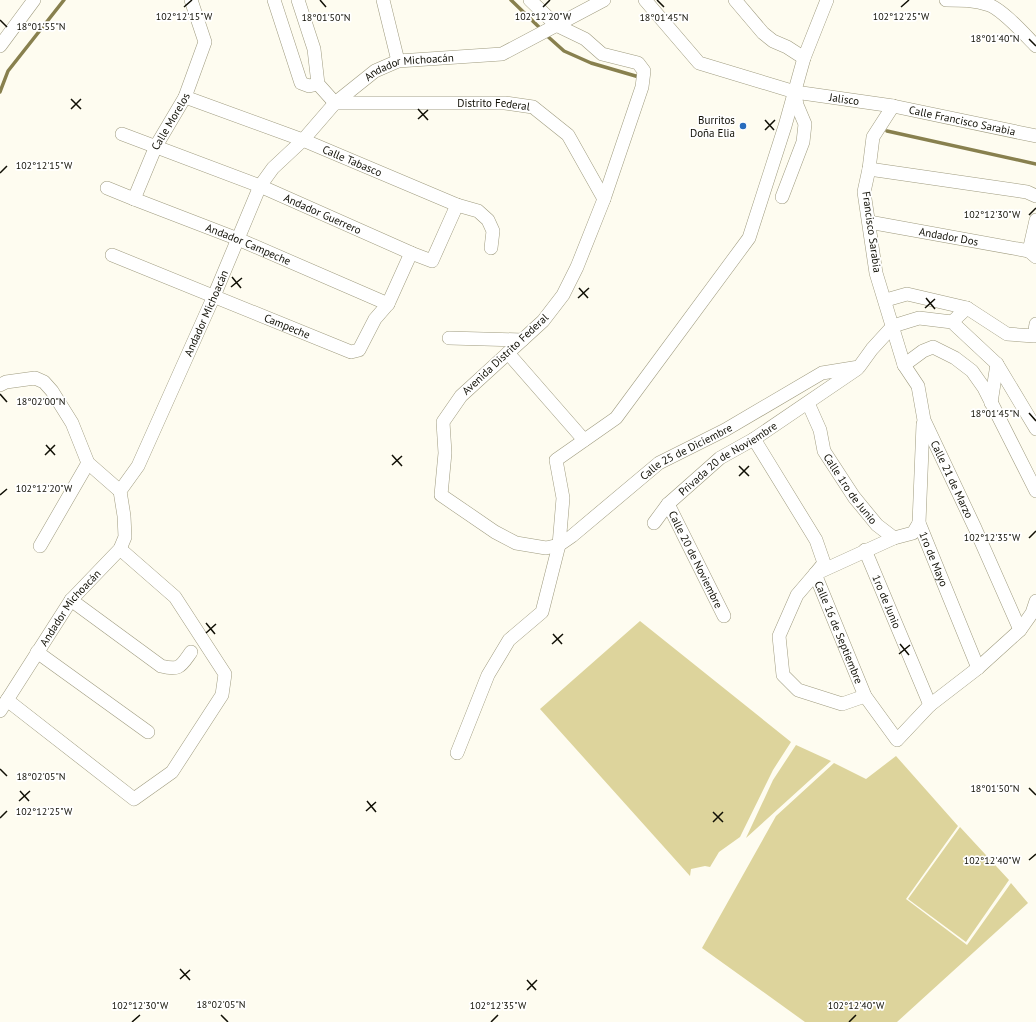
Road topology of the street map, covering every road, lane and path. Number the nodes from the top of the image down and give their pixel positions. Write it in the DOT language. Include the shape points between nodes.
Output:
graph roads {
  1 [pos="34,0"];
  2 [pos="191,0"];
  3 [pos="274,0"];
  4 [pos="298,0"];
  5 [pos="383,0"];
  6 [pos="530,0"];
  7 [pos="604,0"];
  8 [pos="645,0"];
  9 [pos="735,0"];
  10 [pos="827,0"];
  11 [pos="946,0"];
  12 [pos="553,26"];
  13 [pos="0,46"];
  14 [pos="1036,46"];
  15 [pos="804,58"];
  16 [pos="398,61"];
  17 [pos="318,84"];
  18 [pos="795,92"];
  19 [pos="185,97"];
  20 [pos="335,103"];
  21 [pos="892,107"];
  22 [pos="122,134"];
  23 [pos="1034,136"];
  24 [pos="303,140"];
  25 [pos="156,146"];
  26 [pos="869,168"];
  27 [pos="260,186"];
  28 [pos="107,188"];
  29 [pos="1036,196"];
  30 [pos="782,198"];
  31 [pos="134,199"];
  32 [pos="604,199"];
  33 [pos="456,205"];
  34 [pos="1036,220"];
  35 [pos="868,222"];
  36 [pos="238,239"];
  37 [pos="491,248"];
  38 [pos="411,253"];
  39 [pos="1033,254"];
  40 [pos="112,255"];
  41 [pos="214,296"];
  42 [pos="886,300"];
  43 [pos="388,304"];
  44 [pos="967,308"];
  45 [pos="952,322"];
  46 [pos="1036,324"];
  47 [pos="893,326"];
  48 [pos="450,338"];
  49 [pos="522,340"];
  50 [pos="508,353"];
  51 [pos="997,364"];
  52 [pos="904,365"];
  53 [pos="860,367"];
  54 [pos="0,385"];
  55 [pos="808,403"];
  56 [pos="991,403"];
  57 [pos="924,420"];
  58 [pos="1036,428"];
  59 [pos="754,439"];
  60 [pos="584,440"];
  61 [pos="88,463"];
  62 [pos="120,490"];
  63 [pos="1036,491"];
  64 [pos="668,504"];
  65 [pos="476,520"];
  66 [pos="654,523"];
  67 [pos="920,524"];
  68 [pos="894,538"];
  69 [pos="559,544"];
  70 [pos="40,546"];
  71 [pos="120,549"];
  72 [pos="865,550"];
  73 [pos="815,574"];
  74 [pos="71,600"];
  75 [pos="1036,601"];
  76 [pos="724,616"];
  77 [pos="1020,630"];
  78 [pos="37,652"];
  79 [pos="191,652"];
  80 [pos="978,668"];
  81 [pos="865,696"];
  82 [pos="930,705"];
  83 [pos="4,706"];
  84 [pos="148,732"];
  85 [pos="457,752"];
  1 -- 13 [label="street"];
  2 -- 19 [label="street, Calle Morelos" via="205,42"];
  3 -- 17 [label="street" via="301,82 309,86"];
  4 -- 17 [label="street" via="314,49"];
  5 -- 16 [label="street"];
  6 -- 12 [label="street"];
  7 -- 12 [label="street, Andador Michoacán"];
  8 -- 18 [label="street, Jalisco" via="699,63"];
  9 -- 15 [label="street" via="763,33"];
  10 -- 15 [label="street"];
  11 -- 14 [label="street" via="969,0 990,6 1000,12"];
  12 -- 16 [label="street, Andador Michoacán" via="502,54"];
  12 -- 32 [label="street, Avenida Distrito Federal" via="585,39 602,54 638,63 644,71 642,87"];
  15 -- 18 [label="street"];
  16 -- 20 [label="street, Andador Michoacán" via="375,71"];
  17 -- 20 [label="street"];
  18 -- 21 [label="street, Jalisco"];
  18 -- 30 [label="street" via="805,124 803,142"];
  18 -- 60 [label="street" via="750,238 616,418"];
  19 -- 24 [label="street, Calle Tabasco"];
  19 -- 25 [label="street, Calle Morelos"];
  20 -- 24 [label="street, Andador Michoacán"];
  20 -- 32 [label="street, Distrito Federal" via="505,103 533,107 568,135"];
  21 -- 23 [label="street, Calle Francisco Sarabia"];
  21 -- 26 [label="street, Francisco Sarabia" via="873,137"];
  22 -- 25 [label="street, Andador Guerrero"];
  24 -- 27 [label="street, Andador Michoacán" via="273,168"];
  24 -- 33 [label="street, Calle Tabasco"];
  25 -- 27 [label="street, Andador Guerrero"];
  25 -- 31 [label="street, Calle Morelos"];
  26 -- 29 [label="street" via="1027,192"];
  26 -- 35 [label="street, Francisco Sarabia" via="864,192"];
  27 -- 36 [label="street, Andador Michoacán"];
  27 -- 38 [label="street, Andador Guerrero"];
  28 -- 31 [label="street, Andador Campeche"];
  31 -- 36 [label="street, Andador Campeche"];
  32 -- 49 [label="street, Avenida Distrito Federal" via="563,295 543,321"];
  33 -- 37 [label="street, Calle Tabasco" via="478,211 488,220 493,231"];
  33 -- 38 [label="street, Andador Guerrero" via="432,261"];
  34 -- 39 [label="street"];
  35 -- 39 [label="street, Andador Dos"];
  35 -- 42 [label="street, Francisco Sarabia" via="876,273"];
  36 -- 41 [label="street, Andador Michoacán"];
  36 -- 43 [label="street, Andador Campeche"];
  38 -- 43 [label="street, Campeche"];
  40 -- 41 [label="street, Campeche"];
  41 -- 43 [label="street, Campeche" via="351,352 359,350 375,319"];
  41 -- 62 [label="street, Andador Michoacán" via="138,466"];
  42 -- 44 [label="street" via="907,294"];
  42 -- 47 [label="street, Francisco Sarabia"];
  44 -- 45 [label="street"];
  44 -- 46 [label="street" via="1007,334 1034,336"];
  45 -- 47 [label="street" via="919,318"];
  45 -- 51 [label="street"];
  47 -- 52 [label="street, Calle 21 de Marzo"];
  47 -- 53 [label="street"];
  48 -- 49 [label="street"];
  49 -- 50 [label="street, Avenida Distrito Federal"];
  50 -- 60 [label="street"];
  50 -- 65 [label="street, Avenida Distrito Federal" via="461,396 443,422 445,453 441,495"];
  51 -- 56 [label="street"];
  51 -- 58 [label="street"];
  52 -- 56 [label="street" via="923,350 933,347 942,350 972,371"];
  52 -- 57 [label="street, Calle 21 de Marzo" via="918,386"];
  53 -- 55 [label="street, Privada 20 de Noviembre"];
  53 -- 69 [label="street, Calle 25 de Diciembre" via="822,373 725,430 659,463"];
  54 -- 61 [label="street" via="34,378 44,382 52,390 72,423"];
  55 -- 59 [label="street, Privada 20 de Noviembre"];
  55 -- 68 [label="street, Calle 1ro de Junio" via="820,430 824,451 854,497 877,525"];
  56 -- 63 [label="street"];
  57 -- 67 [label="street, 1ro de Mayo"];
  57 -- 77 [label="street, Calle 21 de Marzo"];
  59 -- 64 [label="street, Privada 20 de Noviembre" via="720,458"];
  59 -- 73 [label="street, Calle 16 de Septiembre" via="816,540 824,563"];
  60 -- 69 [label="street" via="556,460 563,498"];
  61 -- 62 [label="street"];
  61 -- 70 [label="street"];
  62 -- 71 [label="street" via="125,537"];
  64 -- 66 [label="street, Privada 20 de Noviembre"];
  64 -- 76 [label="street, Calle 20 de Noviembre"];
  65 -- 69 [label="street, Calle 25 de Diciembre" via="516,543 546,548"];
  67 -- 68 [label="street" via="913,533"];
  67 -- 80 [label="street, 1ro de Mayo"];
  68 -- 72 [label="street"];
  69 -- 85 [label="street" via="542,612 509,640 488,675"];
  71 -- 74 [label="street, Andador Michoacán"];
  71 -- 83 [label="street" via="175,597 225,674 222,695 172,772 134,800"];
  72 -- 73 [label="street"];
  72 -- 82 [label="street, 1ro de Junio"];
  73 -- 81 [label="street, Calle 16 de Septiembre"];
  73 -- 81 [label="street" via="797,595 779,636 783,675 798,690 842,704"];
  74 -- 78 [label="street, Andador Michoacán"];
  74 -- 79 [label="street" via="161,666 172,669 182,665"];
  75 -- 77 [label="street" via="1032,613"];
  77 -- 80 [label="street"];
  78 -- 83 [label="street, Andador Michoacán"];
  78 -- 84 [label="street"];
  80 -- 82 [label="street"];
  81 -- 82 [label="street, Calle 16 de Septiembre" via="897,740"];
}
